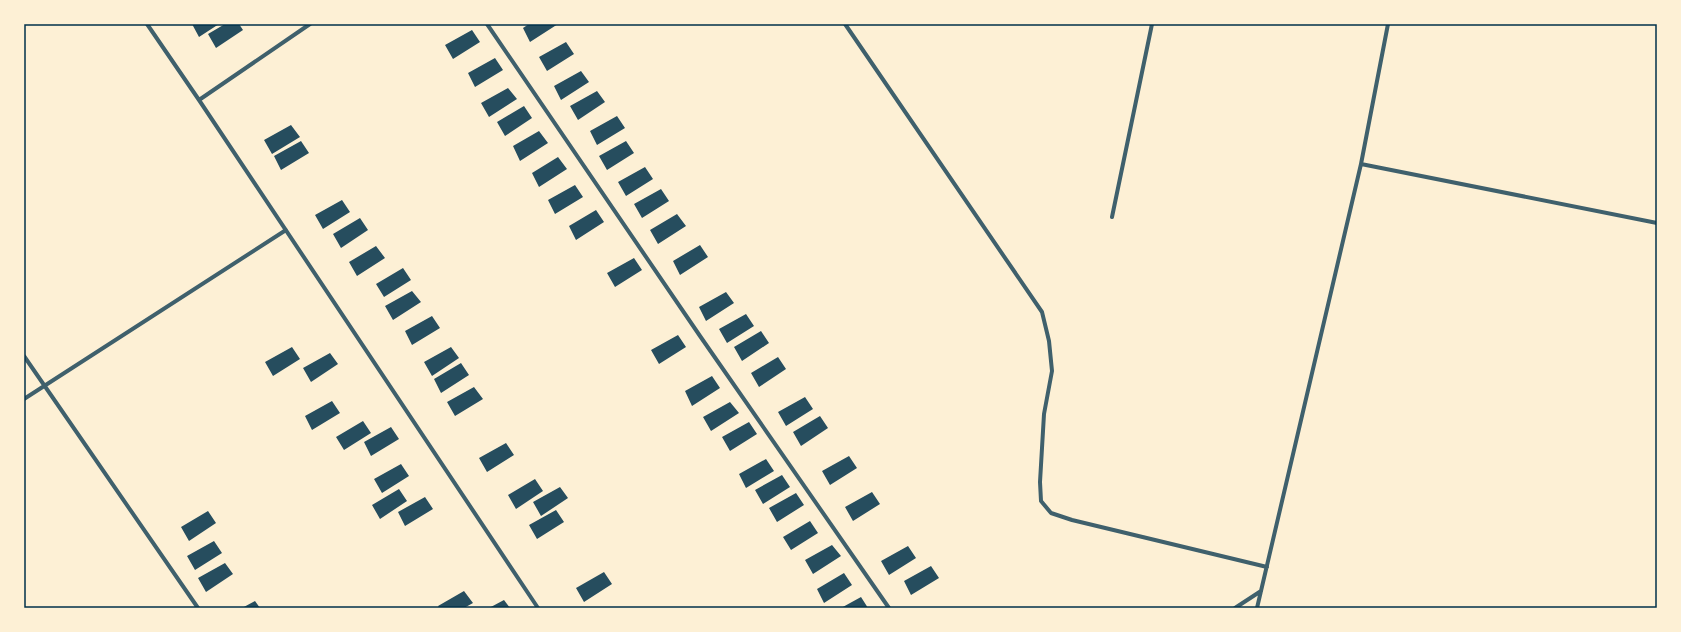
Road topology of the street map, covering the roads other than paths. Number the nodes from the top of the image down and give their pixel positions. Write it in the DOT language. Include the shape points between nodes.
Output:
graph roads {
  1 [pos="146,24"];
  2 [pos="310,24"];
  3 [pos="487,24"];
  4 [pos="845,24"];
  5 [pos="1152,24"];
  6 [pos="1388,24"];
  7 [pos="199,100"];
  8 [pos="1361,164"];
  9 [pos="1112,217"];
  10 [pos="1657,223"];
  11 [pos="286,230"];
  12 [pos="24,356"];
  13 [pos="44,386"];
  14 [pos="24,398"];
  15 [pos="1267,567"];
  16 [pos="1261,591"];
  17 [pos="198,608"];
  18 [pos="538,608"];
  19 [pos="889,608"];
  20 [pos="1235,608"];
  21 [pos="1257,608"];
  1 -- 7 [label="street"];
  2 -- 7 [label="street"];
  3 -- 19 [label="street"];
  4 -- 15 [label="street" via="1042,312 1050,340 1052,371 1044,414 1041,501 1051,513 1072,520"];
  5 -- 9 [label="street"];
  6 -- 8 [label="street"];
  7 -- 11 [label="street"];
  8 -- 10 [label="street"];
  8 -- 15 [label="street"];
  11 -- 13 [label="street"];
  11 -- 18 [label="street"];
  12 -- 13 [label="street"];
  13 -- 14 [label="street"];
  13 -- 17 [label="street"];
  15 -- 16 [label="street"];
  16 -- 20 [label="street"];
  16 -- 21 [label="street"];
}
